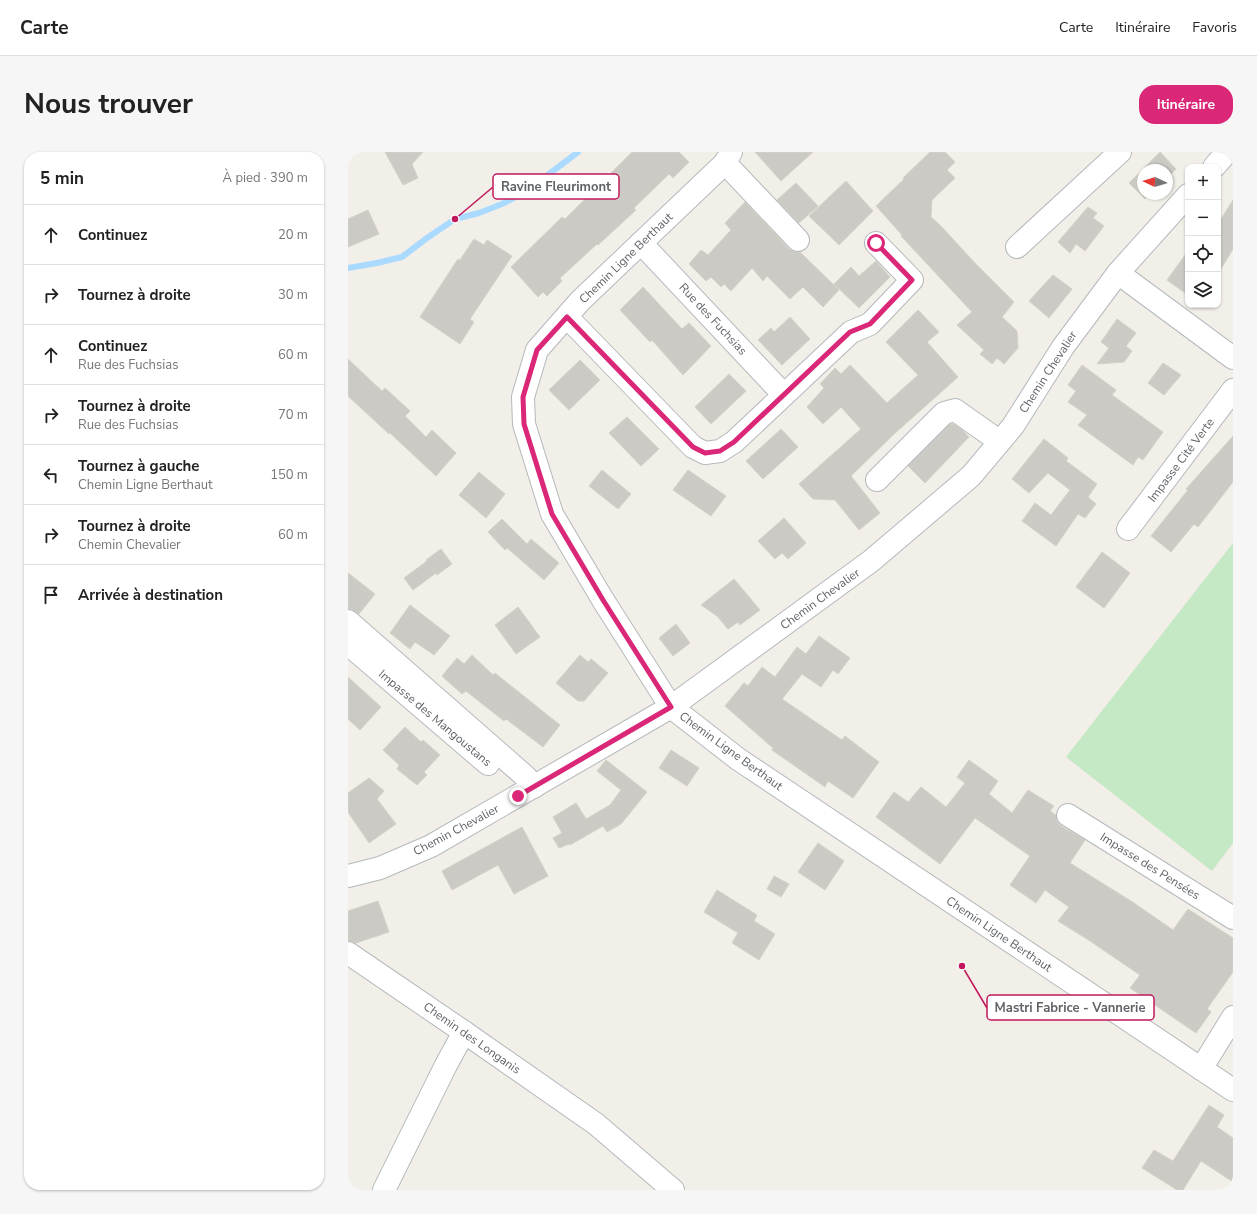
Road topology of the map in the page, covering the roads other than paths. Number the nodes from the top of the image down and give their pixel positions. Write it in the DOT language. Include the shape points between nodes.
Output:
graph roads {
  1 [pos="1120,152"];
  2 [pos="728,158"];
  3 [pos="1185,198"];
  4 [pos="798,240"];
  5 [pos="641,243"];
  6 [pos="876,243"];
  7 [pos="1017,247"];
  8 [pos="1118,272"];
  9 [pos="567,317"];
  10 [pos="1233,358"];
  11 [pos="1233,390"];
  12 [pos="784,395"];
  13 [pos="999,441"];
  14 [pos="877,480"];
  15 [pos="1128,529"];
  16 [pos="348,621"];
  17 [pos="348,644"];
  18 [pos="671,707"];
  19 [pos="526,792"];
  20 [pos="1068,815"];
  21 [pos="348,876"];
  22 [pos="1233,918"];
  23 [pos="348,953"];
  24 [pos="1233,1017"];
  25 [pos="464,1032"];
  26 [pos="1202,1069"];
  27 [pos="1233,1090"];
  28 [pos="384,1190"];
  29 [pos="673,1190"];
  1 -- 7 [label="street"];
  2 -- 4 [label="street"];
  2 -- 5 [label="street, Chemin Ligne Berthaut"];
  3 -- 8 [label="street, Chemin Chevalier"];
  5 -- 9 [label="street, Chemin Ligne Berthaut" via="580,301"];
  5 -- 12 [label="street, Rue des Fuchsias"];
  6 -- 12 [label="street" via="912,280 870,324 850,332"];
  8 -- 10 [label="street"];
  8 -- 13 [label="street, Chemin Chevalier" via="1063,347 1013,426"];
  9 -- 12 [label="street" via="693,447 705,453 720,451 734,442"];
  9 -- 18 [label="street, Chemin Ligne Berthaut" via="537,350 523,397 524,424 552,514"];
  11 -- 15 [label="street, Impasse Cité Verte"];
  13 -- 14 [label="street" via="955,410 944,413"];
  13 -- 18 [label="street, Chemin Chevalier" via="971,476 871,561"];
  16 -- 19 [label="street" via="526,776"];
  17 -- 19 [label="street, Impasse des Mangoustans" via="511,783"];
  18 -- 19 [label="street, Chemin Chevalier"];
  18 -- 26 [label="street, Chemin Ligne Berthaut" via="738,759"];
  19 -- 21 [label="street, Chemin Chevalier" via="431,846 380,868"];
  20 -- 22 [label="street, Impasse des Pensées"];
  23 -- 25 [label="street, Chemin des Longanis"];
  24 -- 26 [label="street"];
  25 -- 28 [label="street"];
  25 -- 29 [label="street, Chemin des Longanis" via="596,1124"];
  26 -- 27 [label="street, Chemin Ligne Berthaut"];
}
